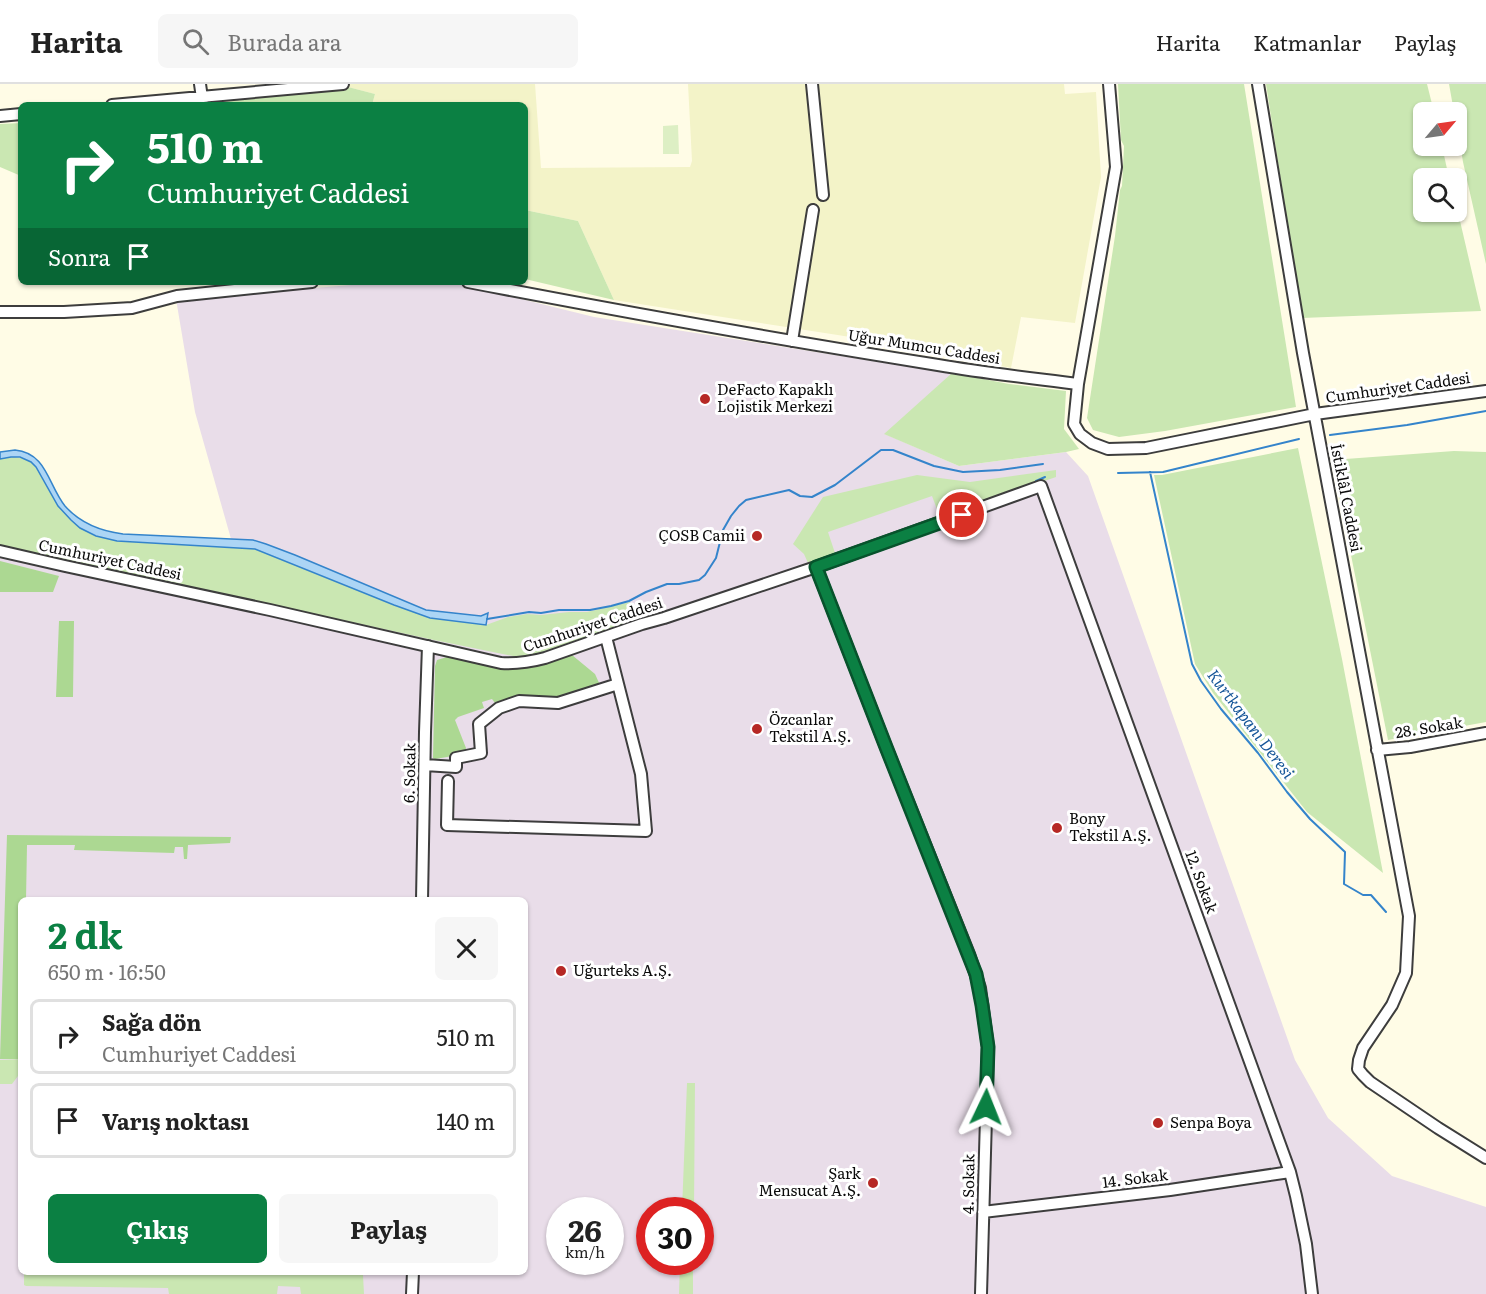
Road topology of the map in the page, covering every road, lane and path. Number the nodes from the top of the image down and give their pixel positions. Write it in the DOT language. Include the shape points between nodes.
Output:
graph roads {
  1 [pos="200,84"];
  2 [pos="343,84"];
  3 [pos="812,84"];
  4 [pos="1109,84"];
  5 [pos="1258,84"];
  6 [pos="202,101"];
  7 [pos="180,102"];
  8 [pos="18,114"];
  9 [pos="0,116"];
  10 [pos="823,195"];
  11 [pos="813,210"];
  12 [pos="246,285"];
  13 [pos="484,285"];
  14 [pos="224,286"];
  15 [pos="0,312"];
  16 [pos="792,341"];
  17 [pos="1078,384"];
  18 [pos="1486,391"];
  19 [pos="1315,414"];
  20 [pos="1041,486"];
  21 [pos="0,550"];
  22 [pos="816,567"];
  23 [pos="606,637"];
  24 [pos="428,646"];
  25 [pos="618,684"];
  26 [pos="1486,733"];
  27 [pos="1377,750"];
  28 [pos="425,765"];
  29 [pos="448,781"];
  30 [pos="422,897"];
  31 [pos="1482,1155"];
  32 [pos="1290,1172"];
  33 [pos="983,1212"];
  34 [pos="413,1275"];
  35 [pos="412,1294"];
  36 [pos="981,1294"];
  37 [pos="1312,1294"];
  1 -- 6 [label="street"];
  2 -- 6 [label="street" via="229,94"];
  3 -- 10 [label="street"];
  4 -- 17 [label="street" via="1116,167"];
  5 -- 19 [label="street, İstiklâl Caddesi"];
  6 -- 7 [label="street"];
  8 -- 9 [label="street"];
  11 -- 16 [label="street"];
  12 -- 14 [label="street"];
  13 -- 16 [label="street, Uğur Mumcu Caddesi"];
  14 -- 15 [label="street" via="132,308"];
  16 -- 17 [label="street, Uğur Mumcu Caddesi"];
  17 -- 19 [label="street, Cumhuriyet Caddesi" via="1074,424 1092,443 1108,449 1146,448"];
  18 -- 19 [label="street, Cumhuriyet Caddesi"];
  19 -- 27 [label="street, İstiklâl Caddesi"];
  20 -- 22 [label="street, Cumhuriyet Caddesi"];
  20 -- 32 [label="street, 12. Sokak"];
  21 -- 24 [label="street, Cumhuriyet Caddesi"];
  22 -- 23 [label="street, Cumhuriyet Caddesi"];
  22 -- 33 [label="street, 4. Sokak" via="976,974 988,1047"];
  23 -- 24 [label="street, Cumhuriyet Caddesi" via="538,660 513,664"];
  23 -- 25 [label="street"];
  24 -- 28 [label="street, 6. Sokak"];
  25 -- 28 [label="street" via="558,703 519,701 499,708 479,724 481,753 456,758 456,767"];
  25 -- 29 [label="street" via="641,774 646,831 447,825"];
  26 -- 27 [label="street, 28. Sokak"];
  27 -- 31 [label="street, İstiklâl Caddesi" via="1409,916 1406,974 1392,1005 1363,1048 1358,1069 1370,1082"];
  28 -- 30 [label="street, 6. Sokak"];
  32 -- 33 [label="street, 14. Sokak"];
  32 -- 37 [label="street, 12. Sokak"];
  33 -- 36 [label="street, 4. Sokak"];
  34 -- 35 [label="street"];
}
